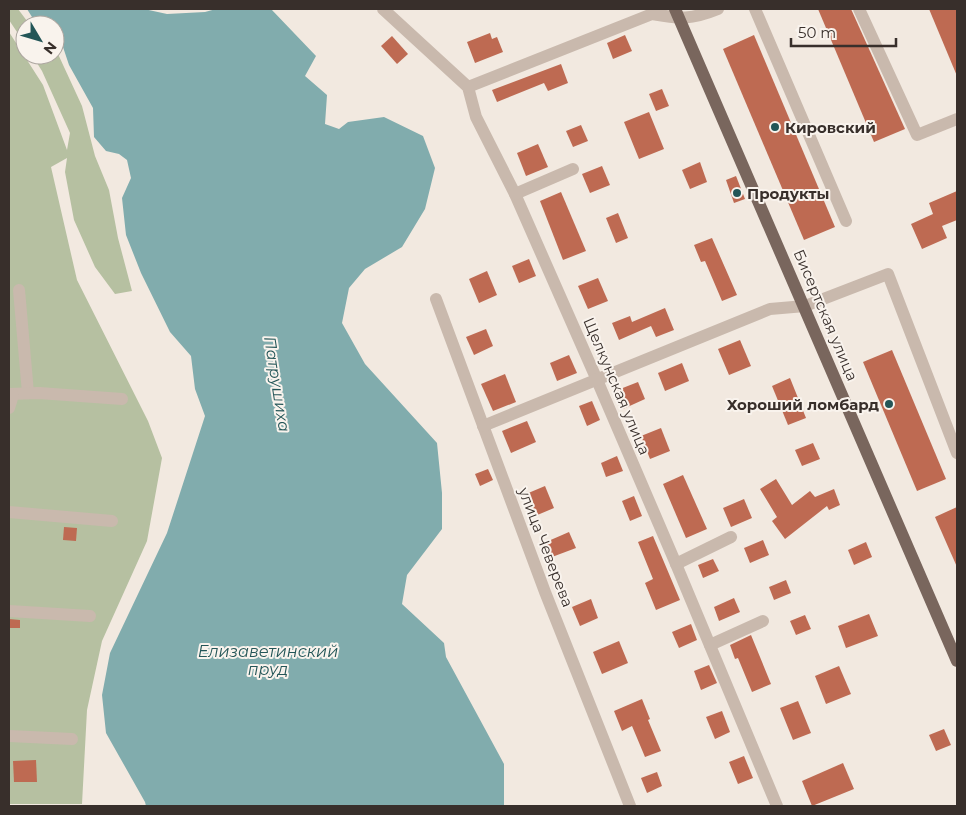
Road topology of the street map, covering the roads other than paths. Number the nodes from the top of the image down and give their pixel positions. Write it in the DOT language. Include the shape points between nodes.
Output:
graph roads {
  1 [pos="383,9"];
  2 [pos="718,9"];
  3 [pos="755,9"];
  4 [pos="859,9"];
  5 [pos="678,14"];
  6 [pos="468,87"];
  7 [pos="957,120"];
  8 [pos="573,169"];
  9 [pos="515,194"];
  10 [pos="846,221"];
  11 [pos="19,290"];
  12 [pos="436,298"];
  13 [pos="805,306"];
  14 [pos="597,380"];
  15 [pos="28,393"];
  16 [pos="11,394"];
  17 [pos="122,399"];
  18 [pos="9,408"];
  19 [pos="483,426"];
  20 [pos="956,447"];
  21 [pos="9,512"];
  22 [pos="112,521"];
  23 [pos="731,537"];
  24 [pos="676,564"];
  25 [pos="9,611"];
  26 [pos="90,616"];
  27 [pos="763,621"];
  28 [pos="710,646"];
  29 [pos="957,661"];
  30 [pos="9,736"];
  31 [pos="72,739"];
  32 [pos="630,806"];
  33 [pos="777,806"];
  1 -- 6 [label="street"];
  2 -- 5 [label="street" via="699,16"];
  3 -- 10 [label="street"];
  4 -- 7 [label="street" via="917,135"];
  5 -- 6 [label="street" via="652,14"];
  5 -- 13 [label="main road, Бисертская улица"];
  6 -- 9 [label="street, Щелкунская улица" via="476,117"];
  8 -- 9 [label="street"];
  9 -- 14 [label="street, Щелкунская улица"];
  11 -- 15 [label="street"];
  12 -- 19 [label="street, улица Чеверева"];
  13 -- 14 [label="street" via="770,309"];
  13 -- 20 [label="street" via="888,274"];
  13 -- 29 [label="main road, Бисертская улица"];
  14 -- 19 [label="street"];
  14 -- 24 [label="street, Щелкунская улица"];
  15 -- 16 [label="street"];
  15 -- 17 [label="street"];
  16 -- 18 [label="street"];
  19 -- 32 [label="street, улица Чеверева"];
  21 -- 22 [label="street"];
  23 -- 24 [label="street"];
  24 -- 28 [label="street, Щелкунская улица"];
  25 -- 26 [label="street"];
  27 -- 28 [label="street"];
  28 -- 33 [label="street, Щелкунская улица"];
  30 -- 31 [label="street"];
}
